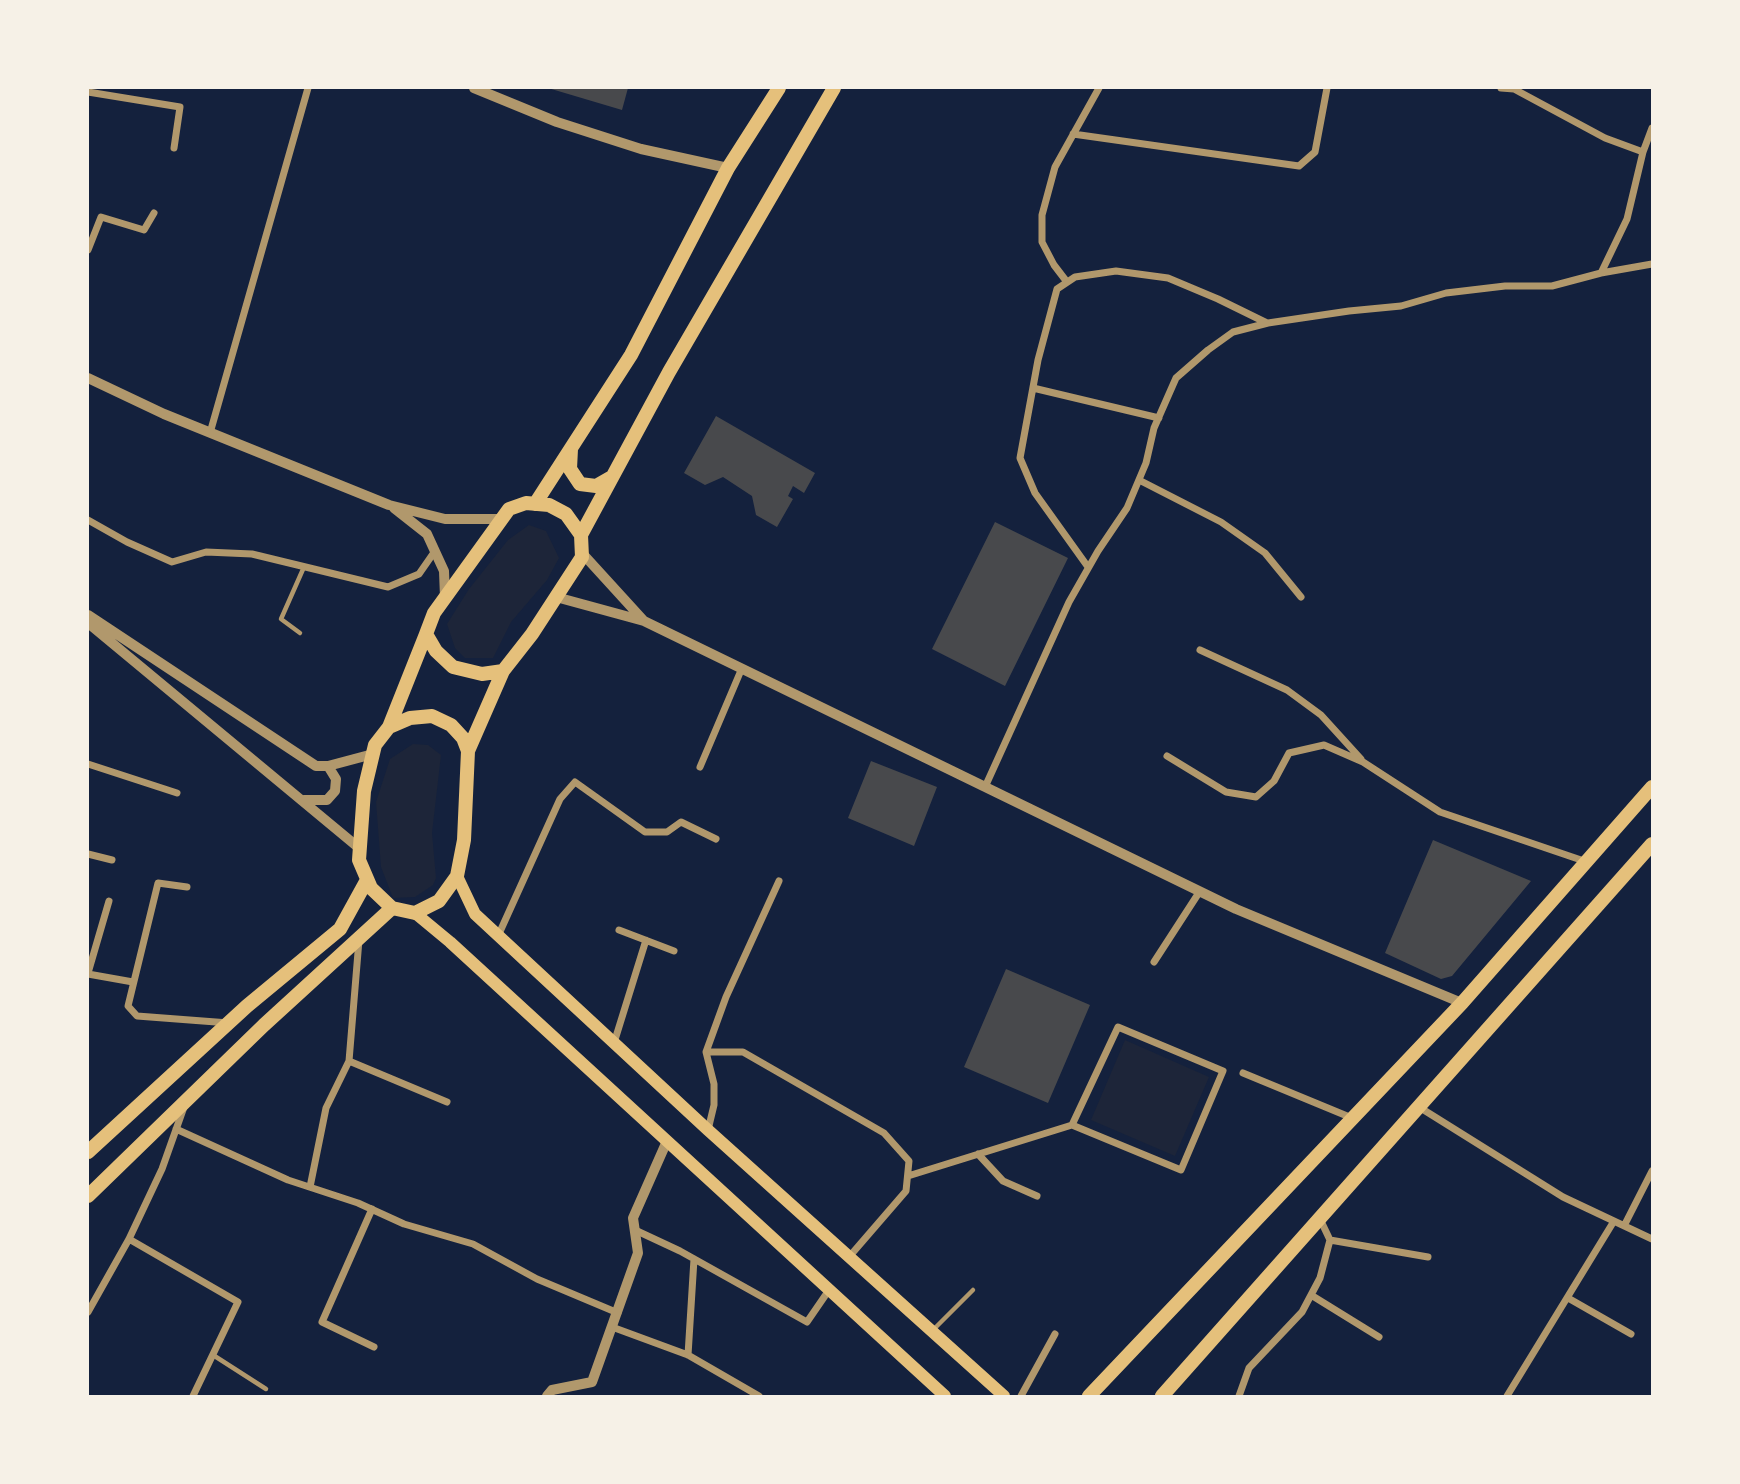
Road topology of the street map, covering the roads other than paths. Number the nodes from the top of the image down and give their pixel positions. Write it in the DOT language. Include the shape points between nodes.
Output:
graph roads {
  1 [pos="308,88"];
  2 [pos="474,88"];
  3 [pos="779,88"];
  4 [pos="834,88"];
  5 [pos="1099,88"];
  6 [pos="1327,88"];
  7 [pos="1501,88"];
  8 [pos="102,91"];
  9 [pos="88,92"];
  10 [pos="1653,128"];
  11 [pos="1073,134"];
  12 [pos="174,148"];
  13 [pos="1643,152"];
  14 [pos="728,168"];
  15 [pos="154,213"];
  16 [pos="88,250"];
  17 [pos="1653,264"];
  18 [pos="1601,273"];
  19 [pos="1067,282"];
  20 [pos="1268,323"];
  21 [pos="88,378"];
  22 [pos="1033,388"];
  23 [pos="1159,418"];
  24 [pos="209,433"];
  25 [pos="571,448"];
  26 [pos="612,477"];
  27 [pos="1139,480"];
  28 [pos="535,503"];
  29 [pos="389,505"];
  30 [pos="502,519"];
  31 [pos="88,520"];
  32 [pos="581,535"];
  33 [pos="435,551"];
  34 [pos="582,553"];
  35 [pos="305,566"];
  36 [pos="1088,567"];
  37 [pos="446,597"];
  38 [pos="556,597"];
  39 [pos="1301,597"];
  40 [pos="88,615"];
  41 [pos="644,621"];
  42 [pos="88,624"];
  43 [pos="300,633"];
  44 [pos="426,634"];
  45 [pos="1200,650"];
  46 [pos="742,668"];
  47 [pos="503,671"];
  48 [pos="389,727"];
  49 [pos="468,751"];
  50 [pos="373,754"];
  51 [pos="1167,756"];
  52 [pos="1363,762"];
  53 [pos="88,764"];
  54 [pos="328,766"];
  55 [pos="699,767"];
  56 [pos="985,787"];
  57 [pos="1653,787"];
  58 [pos="177,793"];
  59 [pos="304,800"];
  60 [pos="716,839"];
  61 [pos="1653,845"];
  62 [pos="359,848"];
  63 [pos="88,854"];
  64 [pos="111,860"];
  65 [pos="1587,862"];
  66 [pos="457,876"];
  67 [pos="367,880"];
  68 [pos="779,881"];
  69 [pos="187,887"];
  70 [pos="1200,891"];
  71 [pos="109,901"];
  72 [pos="392,908"];
  73 [pos="415,913"];
  74 [pos="619,930"];
  75 [pos="498,936"];
  76 [pos="359,938"];
  77 [pos="646,940"];
  78 [pos="674,951"];
  79 [pos="1154,962"];
  80 [pos="88,974"];
  81 [pos="133,982"];
  82 [pos="1462,1003"];
  83 [pos="229,1023"];
  84 [pos="614,1043"];
  85 [pos="706,1052"];
  86 [pos="349,1061"];
  87 [pos="1243,1073"];
  88 [pos="187,1100"];
  89 [pos="447,1102"];
  90 [pos="1419,1107"];
  91 [pos="1353,1118"];
  92 [pos="1072,1125"];
  93 [pos="176,1129"];
  94 [pos="708,1130"];
  95 [pos="667,1141"];
  96 [pos="88,1152"];
  97 [pos="978,1154"];
  98 [pos="1653,1171"];
  99 [pos="908,1176"];
  100 [pos="310,1187"];
  101 [pos="88,1196"];
  102 [pos="1037,1196"];
  103 [pos="372,1209"];
  104 [pos="1320,1218"];
  105 [pos="1614,1221"];
  106 [pos="1624,1226"];
  107 [pos="635,1230"];
  108 [pos="129,1239"];
  109 [pos="1653,1239"];
  110 [pos="1329,1240"];
  111 [pos="849,1257"];
  112 [pos="1428,1257"];
  113 [pos="694,1259"];
  114 [pos="829,1290"];
  115 [pos="973,1290"];
  116 [pos="1311,1296"];
  117 [pos="1568,1298"];
  118 [pos="88,1312"];
  119 [pos="618,1313"];
  120 [pos="612,1327"];
  121 [pos="931,1331"];
  122 [pos="1055,1334"];
  123 [pos="1631,1334"];
  124 [pos="1379,1337"];
  125 [pos="373,1347"];
  126 [pos="213,1355"];
  127 [pos="688,1355"];
  128 [pos="266,1389"];
  129 [pos="193,1396"];
  130 [pos="547,1396"];
  131 [pos="759,1396"];
  132 [pos="945,1396"];
  133 [pos="1004,1396"];
  134 [pos="1021,1396"];
  135 [pos="1089,1396"];
  136 [pos="1162,1396"];
  137 [pos="1239,1396"];
  138 [pos="1507,1396"];
  1 -- 24 [label="street"];
  2 -- 14 [label="street" via="617,141"];
  3 -- 14 [label="main road"];
  4 -- 26 [label="main road"];
  5 -- 11 [label="street"];
  6 -- 11 [label="street" via="1315,152 1299,166"];
  7 -- 13 [label="street" via="1514,89 1605,138"];
  8 -- 9 [label="street"];
  8 -- 12 [label="street" via="180,107"];
  10 -- 13 [label="street"];
  11 -- 19 [label="street" via="1055,167 1042,215 1042,242"];
  13 -- 18 [label="street" via="1627,219"];
  14 -- 25 [label="main road" via="631,355"];
  15 -- 16 [label="street" via="145,230 101,216"];
  17 -- 18 [label="street"];
  18 -- 20 [label="street" via="1552,286 1446,293 1401,306"];
  19 -- 20 [label="street" via="1075,276 1116,271 1168,278"];
  19 -- 22 [label="street" via="1057,289"];
  20 -- 23 [label="street" via="1233,332 1176,377"];
  21 -- 24 [label="street"];
  22 -- 23 [label="street"];
  22 -- 36 [label="street" via="1020,458 1035,493"];
  23 -- 27 [label="street"];
  24 -- 29 [label="street"];
  25 -- 26 [label="main road" via="570,469 580,484 596,486"];
  25 -- 28 [label="main road"];
  26 -- 32 [label="main road"];
  27 -- 36 [label="street" via="1127,508"];
  27 -- 39 [label="street" via="1221,522 1265,553"];
  28 -- 30 [label="main road" via="509,509"];
  28 -- 32 [label="main road" via="566,513"];
  29 -- 30 [label="street" via="444,519"];
  29 -- 33 [label="street" via="427,534"];
  30 -- 37 [label="main road"];
  31 -- 35 [label="street" via="172,562 206,552 252,554"];
  32 -- 34 [label="main road"];
  33 -- 35 [label="street" via="419,574 388,587"];
  33 -- 37 [label="street" via="444,571"];
  34 -- 38 [label="main road"];
  34 -- 41 [label="street"];
  35 -- 43 [label="lane" via="281,619"];
  36 -- 56 [label="street"];
  37 -- 44 [label="main road"];
  38 -- 41 [label="street"];
  38 -- 47 [label="main road"];
  40 -- 54 [label="street" via="316,766"];
  41 -- 46 [label="street"];
  42 -- 59 [label="street"];
  44 -- 47 [label="main road" via="453,667 482,674"];
  44 -- 48 [label="main road"];
  45 -- 52 [label="street" via="1287,690 1321,715"];
  46 -- 55 [label="street"];
  46 -- 56 [label="street"];
  47 -- 49 [label="main road"];
  48 -- 49 [label="main road" via="410,718 432,716 451,725"];
  48 -- 50 [label="main road"];
  49 -- 66 [label="main road" via="464,841"];
  50 -- 54 [label="street"];
  50 -- 62 [label="main road"];
  51 -- 52 [label="street" via="1226,792 1256,797 1274,781 1289,753 1324,745"];
  52 -- 65 [label="street" via="1440,812"];
  53 -- 58 [label="street"];
  54 -- 59 [label="street" via="335,791 327,800"];
  56 -- 70 [label="street"];
  57 -- 65 [label="main road"];
  59 -- 62 [label="street"];
  60 -- 75 [label="street" via="681,822 667,832 645,832 575,782 560,799"];
  61 -- 90 [label="main road"];
  62 -- 67 [label="main road"];
  63 -- 64 [label="street"];
  65 -- 82 [label="main road"];
  66 -- 73 [label="main road" via="439,901"];
  66 -- 75 [label="main road" via="475,914"];
  67 -- 72 [label="main road"];
  67 -- 83 [label="main road" via="340,929"];
  68 -- 85 [label="street"];
  69 -- 81 [label="street" via="158,883"];
  70 -- 79 [label="street"];
  70 -- 82 [label="street"];
  71 -- 80 [label="street"];
  72 -- 73 [label="main road"];
  72 -- 76 [label="main road"];
  73 -- 95 [label="main road"];
  74 -- 77 [label="street"];
  75 -- 84 [label="main road"];
  76 -- 86 [label="street"];
  76 -- 88 [label="main road"];
  77 -- 78 [label="street"];
  77 -- 84 [label="street"];
  80 -- 81 [label="street"];
  81 -- 83 [label="street" via="128,1006 137,1016"];
  82 -- 91 [label="main road"];
  83 -- 96 [label="main road"];
  84 -- 94 [label="main road"];
  85 -- 94 [label="street" via="714,1084"];
  85 -- 99 [label="street" via="743,1052 884,1133 909,1161"];
  86 -- 89 [label="street"];
  86 -- 100 [label="street" via="326,1108"];
  87 -- 91 [label="street"];
  88 -- 93 [label="street"];
  88 -- 101 [label="main road"];
  90 -- 104 [label="main road"];
  90 -- 105 [label="street" via="1563,1197"];
  91 -- 135 [label="main road"];
  92 -- 92 [label="street" via="1181,1170 1223,1071 1118,1027"];
  92 -- 97 [label="street"];
  93 -- 100 [label="street"];
  93 -- 108 [label="street"];
  94 -- 111 [label="main road"];
  95 -- 107 [label="street" via="633,1218"];
  95 -- 114 [label="main road"];
  97 -- 99 [label="street"];
  97 -- 102 [label="street" via="1003,1181"];
  98 -- 106 [label="street"];
  99 -- 111 [label="street" via="906,1191"];
  100 -- 103 [label="street"];
  103 -- 119 [label="street" via="404,1224 473,1244 537,1279"];
  103 -- 125 [label="street" via="322,1322"];
  104 -- 110 [label="street"];
  104 -- 136 [label="main road"];
  105 -- 106 [label="street"];
  105 -- 117 [label="street"];
  106 -- 109 [label="street"];
  107 -- 113 [label="street"];
  107 -- 119 [label="street" via="639,1253"];
  108 -- 118 [label="street"];
  108 -- 126 [label="street" via="238,1303"];
  110 -- 112 [label="street"];
  110 -- 116 [label="street"];
  111 -- 121 [label="main road"];
  113 -- 114 [label="street" via="807,1321"];
  113 -- 127 [label="street"];
  114 -- 132 [label="main road"];
  115 -- 121 [label="lane"];
  116 -- 124 [label="street"];
  116 -- 137 [label="street" via="1302,1312 1249,1368"];
  117 -- 123 [label="street"];
  117 -- 138 [label="street"];
  119 -- 120 [label="street"];
  120 -- 127 [label="street"];
  120 -- 130 [label="street" via="592,1382 552,1390"];
  121 -- 133 [label="main road"];
  122 -- 134 [label="street"];
  126 -- 128 [label="lane"];
  126 -- 129 [label="street"];
  127 -- 131 [label="street"];
}
